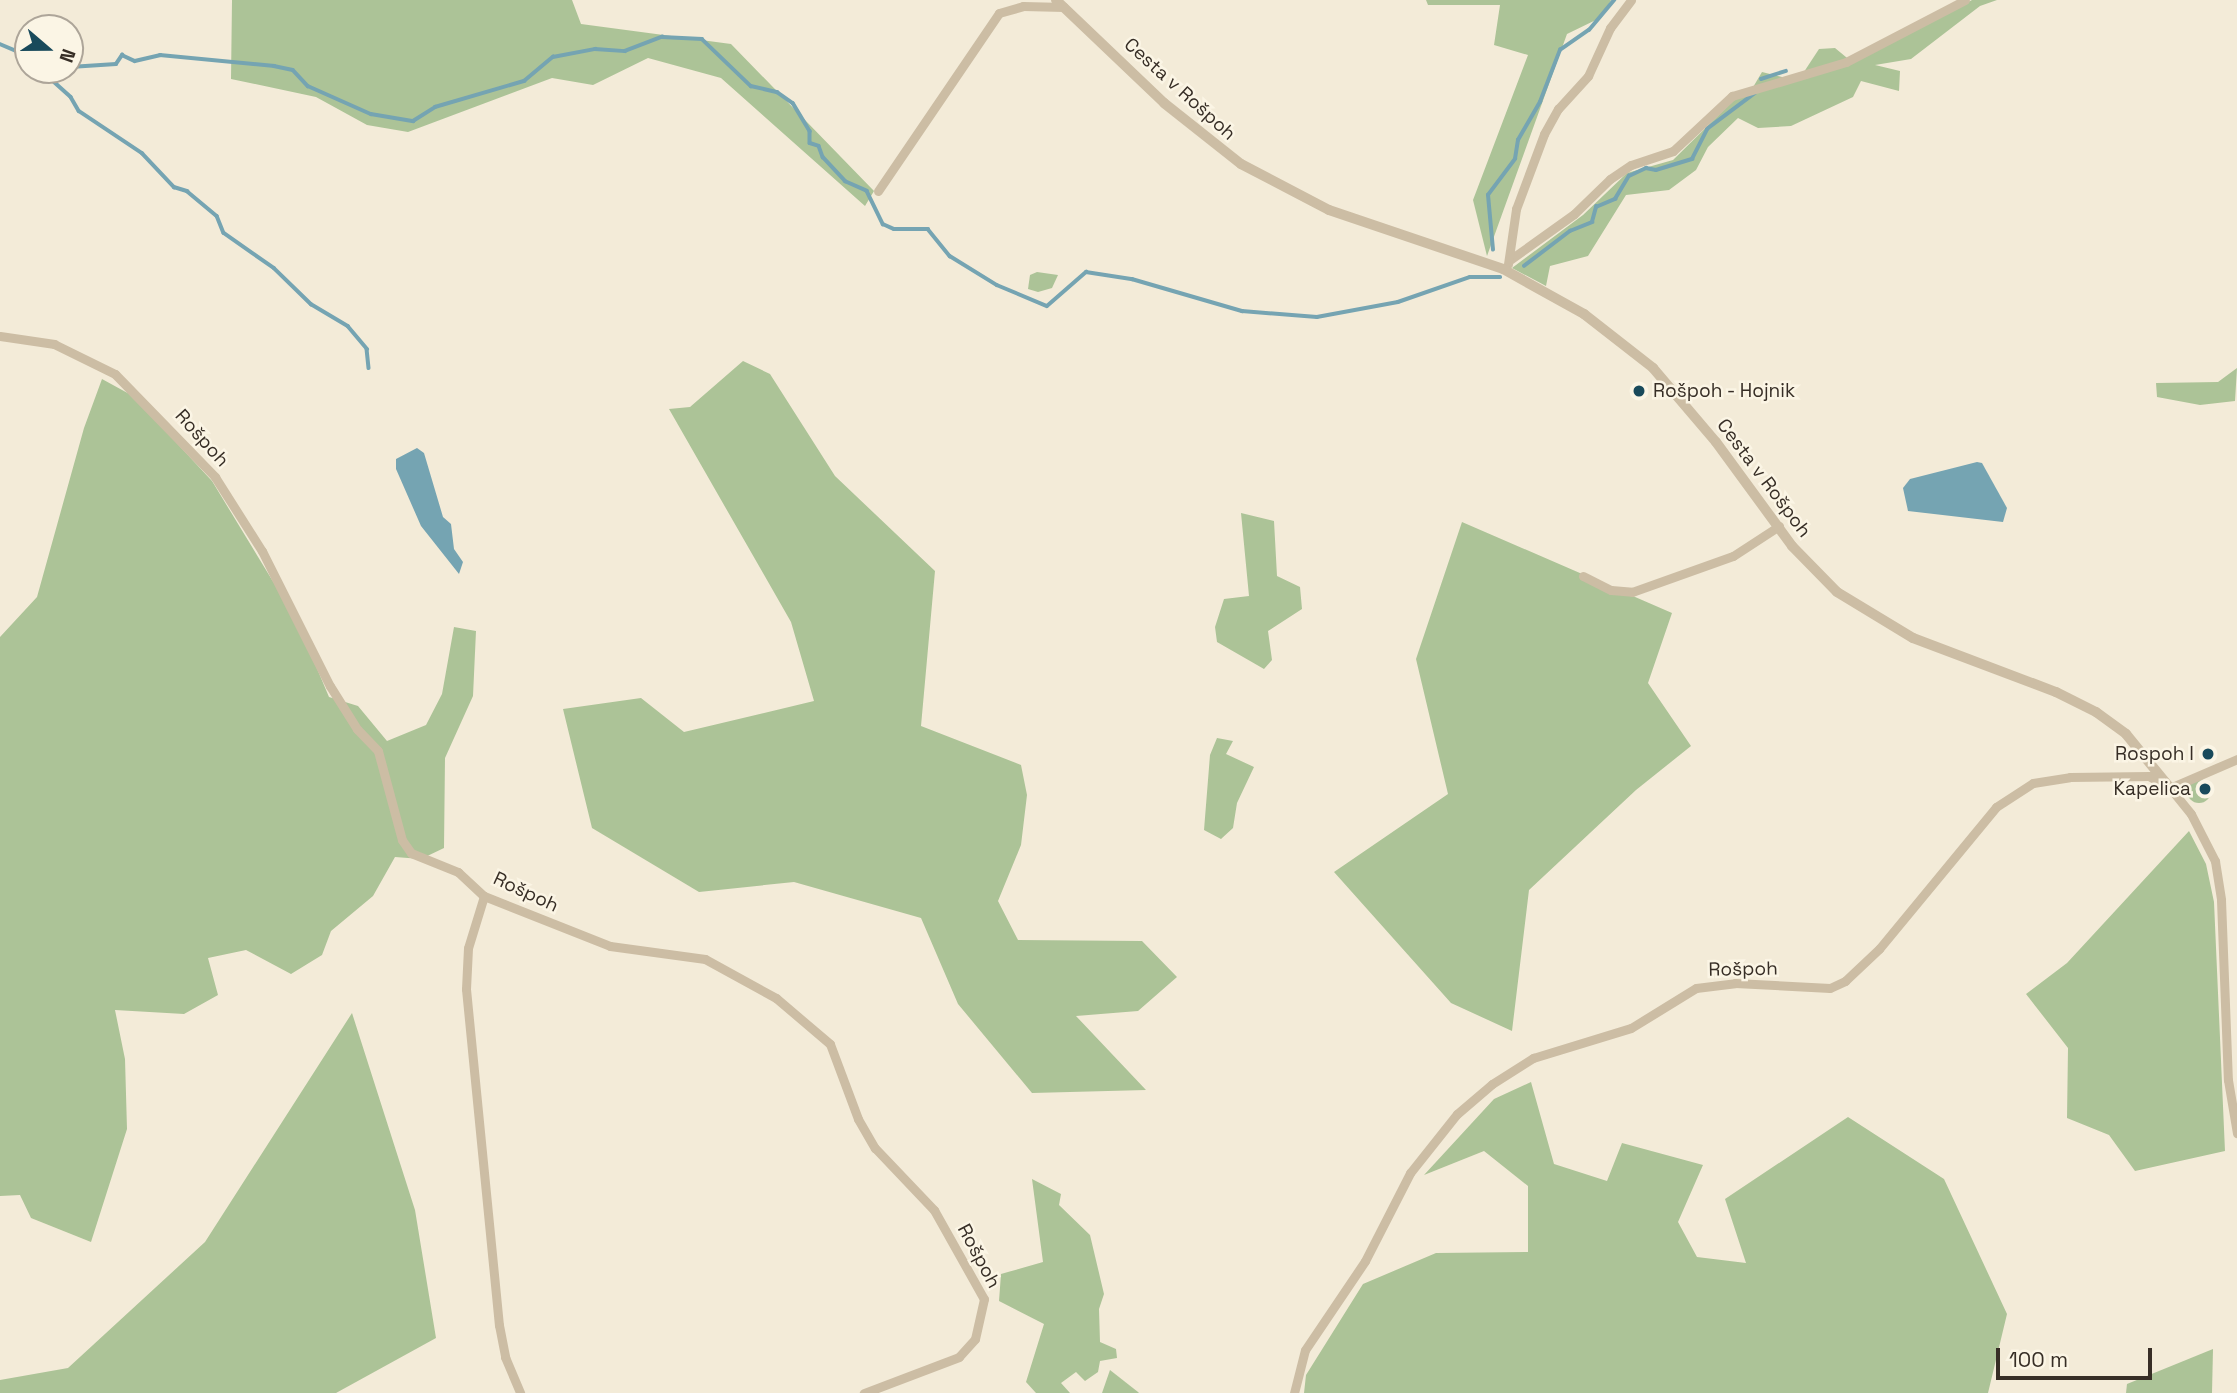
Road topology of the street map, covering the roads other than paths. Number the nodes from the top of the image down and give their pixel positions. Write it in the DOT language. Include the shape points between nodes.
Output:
graph roads {
  1 [pos="1631,0"];
  2 [pos="1965,0"];
  3 [pos="1060,4"];
  4 [pos="878,191"];
  5 [pos="1511,259"];
  6 [pos="1503,269"];
  7 [pos="0,336"];
  8 [pos="1779,526"];
  9 [pos="1583,576"];
  10 [pos="2237,759"];
  11 [pos="2170,788"];
  12 [pos="484,896"];
  13 [pos="2237,1133"];
  14 [pos="520,1393"];
  15 [pos="864,1393"];
  16 [pos="1294,1393"];
  1 -- 5 [label="street" via="1610,29 1588,76 1558,109 1544,134 1516,209 1507,253"];
  2 -- 5 [label="street" via="1846,62 1732,96 1672,150 1631,165 1610,179 1574,214"];
  3 -- 4 [label="street" via="999,13"];
  3 -- 6 [label="street, Cesta v Rošpoh" via="1172,111 1241,164 1329,210"];
  5 -- 6 [label="street"];
  6 -- 8 [label="street, Cesta v Rošpoh" via="1584,314 1653,368"];
  7 -- 12 [label="street, Rošpoh" via="54,344 115,374 215,477 262,551 330,686 357,730 378,751 402,841 411,853 458,872"];
  8 -- 9 [label="street" via="1732,556 1632,592 1611,590"];
  8 -- 11 [label="street, Cesta v Rošpoh" via="1837,592 1873,617 1913,638 2056,692 2096,712 2126,734"];
  10 -- 11 [label="street"];
  11 -- 13 [label="street" via="2191,814 2215,861 2221,900 2228,1080"];
  11 -- 16 [label="street, Rošpoh" via="2149,776 2070,777 2033,783 1996,807 1879,949 1845,981 1830,988 1735,983 1696,988 1631,1028 1533,1058 1492,1084 1457,1114 1410,1173 1365,1261 1305,1350"];
  12 -- 14 [label="street" via="468,948 466,989 499,1325 505,1357"];
  12 -- 15 [label="street, Rošpoh" via="610,946 705,959 776,998 830,1044 858,1119 875,1148 934,1210 984,1298 975,1339 959,1357"];
}
